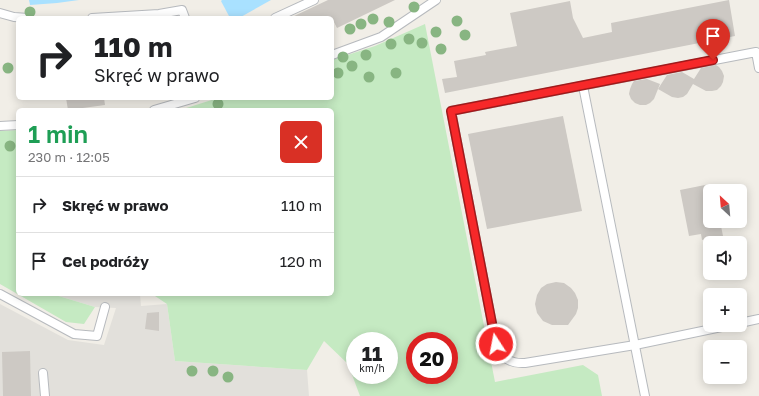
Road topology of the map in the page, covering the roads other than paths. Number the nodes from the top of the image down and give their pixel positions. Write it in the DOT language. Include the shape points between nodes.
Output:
graph roads {
  1 [pos="314,0"];
  2 [pos="436,0"];
  3 [pos="0,13"];
  4 [pos="126,16"];
  5 [pos="184,16"];
  6 [pos="279,16"];
  7 [pos="16,17"];
  8 [pos="334,53"];
  9 [pos="759,67"];
  10 [pos="583,86"];
  11 [pos="187,100"];
  12 [pos="161,108"];
  13 [pos="16,125"];
  14 [pos="0,126"];
  15 [pos="0,294"];
  16 [pos="105,307"];
  17 [pos="759,319"];
  18 [pos="747,322"];
  19 [pos="703,331"];
  20 [pos="635,345"];
  21 [pos="44,373"];
  22 [pos="44,396"];
  23 [pos="645,396"];
  1 -- 6 [label="lane"];
  2 -- 8 [label="lane" via="381,37"];
  3 -- 7 [label="lane"];
  4 -- 5 [label="lane" via="182,10"];
  9 -- 10 [label="lane" via="756,52"];
  10 -- 20 [label="lane"];
  10 -- 20 [label="lane" via="451,111 496,344 502,355 518,364"];
  11 -- 12 [label="lane"];
  13 -- 14 [label="lane"];
  15 -- 16 [label="lane" via="74,334 97,336"];
  17 -- 18 [label="lane"];
  19 -- 20 [label="lane"];
  20 -- 23 [label="lane"];
  21 -- 22 [label="lane"];
}
